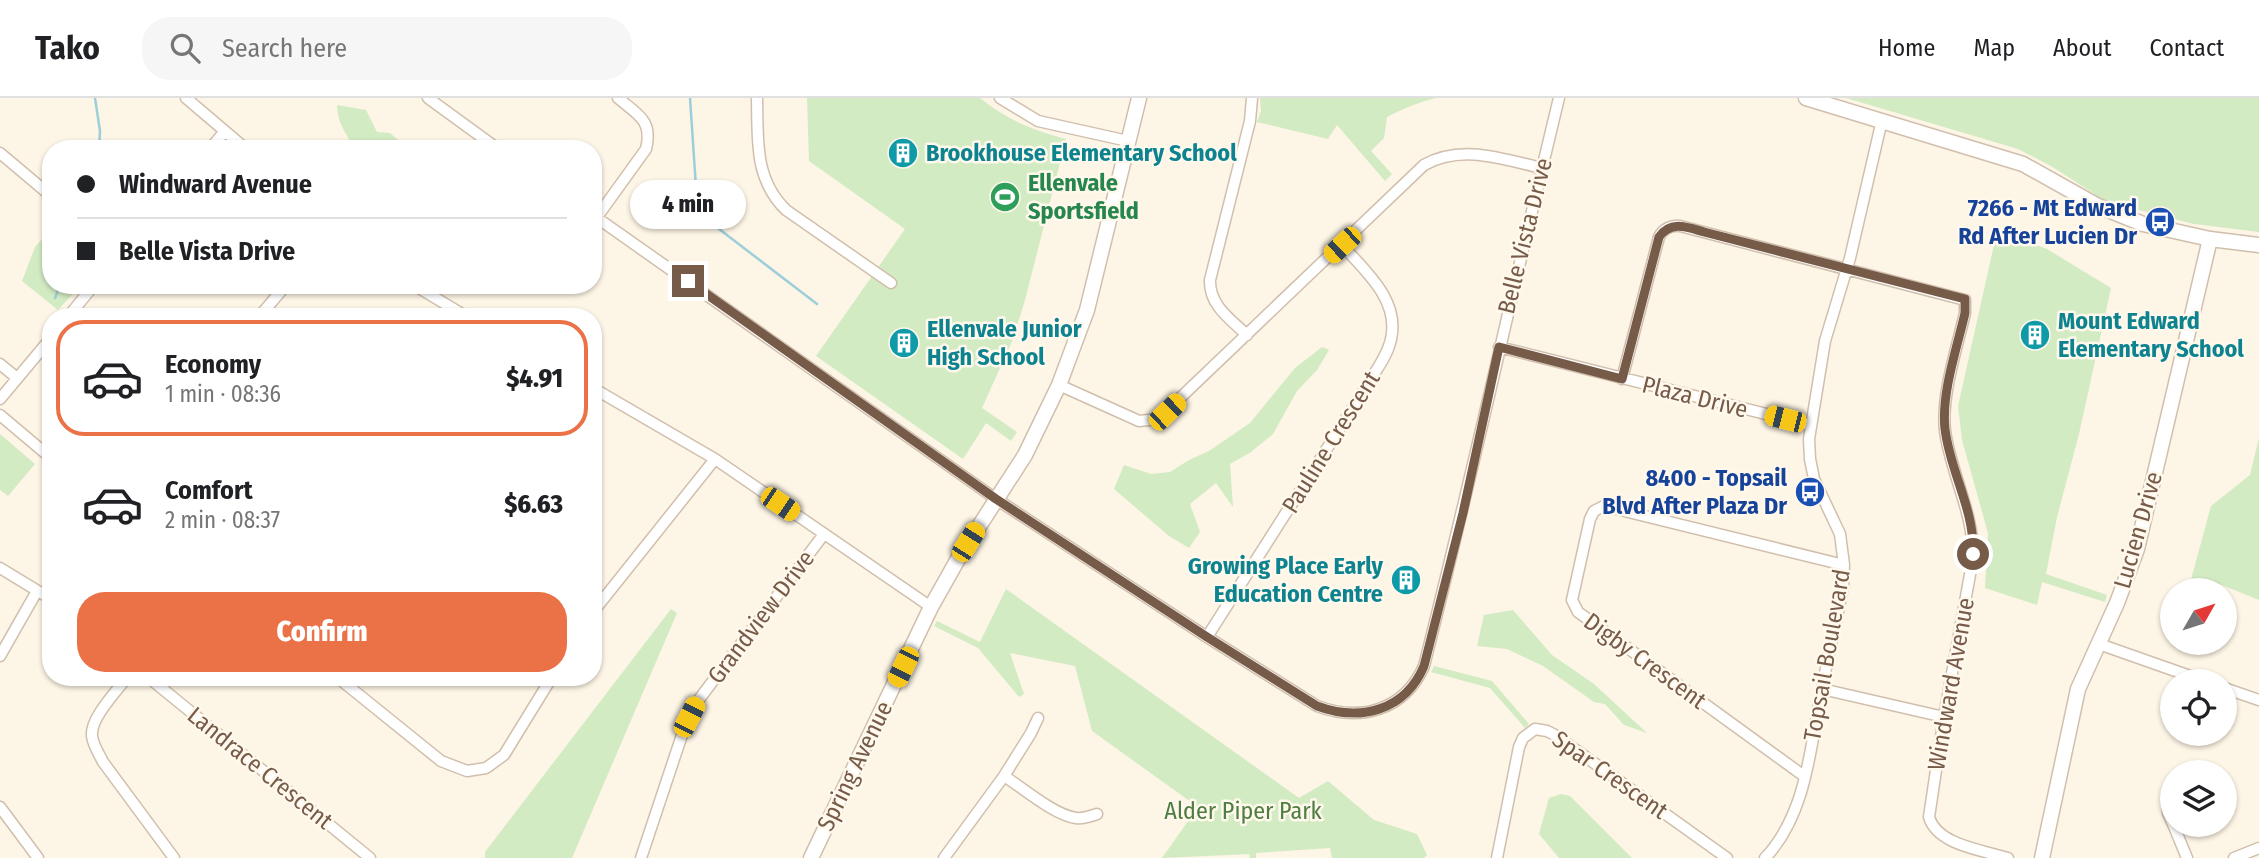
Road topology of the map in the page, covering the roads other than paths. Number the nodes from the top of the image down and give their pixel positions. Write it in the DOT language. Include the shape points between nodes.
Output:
graph roads {
  1 [pos="186,98"];
  2 [pos="428,98"];
  3 [pos="618,98"];
  4 [pos="757,98"];
  5 [pos="1000,98"];
  6 [pos="1139,98"];
  7 [pos="1252,98"];
  8 [pos="1559,98"];
  9 [pos="1806,98"];
  10 [pos="1882,120"];
  11 [pos="225,131"];
  12 [pos="218,140"];
  13 [pos="236,140"];
  14 [pos="486,140"];
  15 [pos="1128,141"];
  16 [pos="0,153"];
  17 [pos="1542,168"];
  18 [pos="42,188"];
  19 [pos="602,207"];
  20 [pos="602,221"];
  21 [pos="2210,239"];
  22 [pos="1342,245"];
  23 [pos="2259,245"];
  24 [pos="1847,267"];
  25 [pos="891,283"];
  26 [pos="87,294"];
  27 [pos="278,294"];
  28 [pos="429,294"];
  29 [pos="449,306"];
  30 [pos="75,308"];
  31 [pos="267,308"];
  32 [pos="452,308"];
  33 [pos="1247,335"];
  34 [pos="1499,347"];
  35 [pos="42,349"];
  36 [pos="0,364"];
  37 [pos="17,378"];
  38 [pos="1622,379"];
  39 [pos="1059,384"];
  40 [pos="602,393"];
  41 [pos="0,399"];
  42 [pos="0,415"];
  43 [pos="1810,425"];
  44 [pos="42,450"];
  45 [pos="715,459"];
  46 [pos="996,499"];
  47 [pos="824,534"];
  48 [pos="1844,565"];
  49 [pos="0,568"];
  50 [pos="37,591"];
  51 [pos="42,594"];
  52 [pos="602,601"];
  53 [pos="931,607"];
  54 [pos="1207,637"];
  55 [pos="2099,644"];
  56 [pos="0,656"];
  57 [pos="2170,669"];
  58 [pos="120,686"];
  59 [pos="159,686"];
  60 [pos="348,686"];
  61 [pos="546,686"];
  62 [pos="1822,689"];
  63 [pos="2237,692"];
  64 [pos="2259,700"];
  65 [pos="1944,717"];
  66 [pos="1038,718"];
  67 [pos="1004,776"];
  68 [pos="1804,776"];
  69 [pos="0,807"];
  70 [pos="1097,814"];
  71 [pos="2178,837"];
  72 [pos="2259,848"];
  73 [pos="38,858"];
  74 [pos="174,858"];
  75 [pos="370,858"];
  76 [pos="641,858"];
  77 [pos="811,858"];
  78 [pos="944,858"];
  79 [pos="1497,858"];
  80 [pos="1727,858"];
  81 [pos="1765,858"];
  82 [pos="2008,858"];
  83 [pos="2042,858"];
  84 [pos="2187,858"];
  85 [pos="2234,858"];
  1 -- 11 [label="street"];
  2 -- 14 [label="street"];
  3 -- 19 [label="street" via="642,118 649,140"];
  4 -- 25 [label="street" via="758,147 774,198"];
  5 -- 15 [label="street" via="1038,121"];
  6 -- 15 [label="street, Spring Avenue"];
  7 -- 33 [label="street" via="1210,280 1219,308"];
  8 -- 17 [label="street, Belle Vista Drive"];
  9 -- 10 [label="street"];
  10 -- 21 [label="street" via="2023,164 2143,225"];
  10 -- 24 [label="street, Topsail Boulevard"];
  11 -- 12 [label="street"];
  11 -- 13 [label="street"];
  15 -- 39 [label="street, Spring Avenue" via="1087,310"];
  16 -- 18 [label="street"];
  17 -- 22 [label="street" via="1477,154 1436,158 1411,175"];
  17 -- 34 [label="street, Belle Vista Drive"];
  20 -- 46 [label="street, Belle Vista Drive"];
  21 -- 23 [label="street"];
  21 -- 55 [label="street, Lucien Drive" via="2131,571"];
  22 -- 33 [label="street"];
  22 -- 54 [label="street, Pauline Crescent" via="1387,298 1392,338 1381,363"];
  24 -- 38 [label="street" via="1680,226 1669,228 1659,237"];
  24 -- 43 [label="street, Topsail Boulevard" via="1825,341"];
  24 -- 65 [label="street, Windward Avenue" via="1965,299 1945,428 1967,509 1973,554"];
  26 -- 30 [label="street"];
  27 -- 31 [label="street"];
  28 -- 29 [label="street"];
  29 -- 32 [label="street"];
  33 -- 39 [label="street" via="1152,421 1139,421"];
  34 -- 38 [label="street, Plaza Drive"];
  34 -- 54 [label="street, Belle Vista Drive" via="1427,653 1411,687 1384,708 1355,714 1333,712"];
  35 -- 37 [label="street"];
  36 -- 37 [label="street"];
  37 -- 41 [label="street"];
  38 -- 43 [label="street, Plaza Drive"];
  39 -- 46 [label="street, Spring Avenue" via="1025,455"];
  40 -- 45 [label="street"];
  42 -- 44 [label="street"];
  43 -- 48 [label="street, Topsail Boulevard" via="1811,469 1840,534"];
  45 -- 47 [label="street"];
  45 -- 52 [label="street"];
  46 -- 53 [label="street, Spring Avenue"];
  46 -- 54 [label="street, Belle Vista Drive"];
  47 -- 53 [label="street"];
  47 -- 76 [label="street, Grandview Drive" via="697,702"];
  48 -- 62 [label="street, Topsail Boulevard"];
  48 -- 68 [label="street, Digby Crescent" via="1604,506 1590,519 1572,600 1578,612"];
  49 -- 50 [label="street"];
  50 -- 51 [label="street"];
  50 -- 56 [label="street"];
  53 -- 77 [label="street, Spring Avenue"];
  55 -- 57 [label="street"];
  55 -- 83 [label="street, Lucien Drive" via="2078,690"];
  58 -- 74 [label="street" via="96,719 94,745"];
  59 -- 75 [label="street, Landrace Crescent"];
  60 -- 61 [label="street" via="441,761 467,771 486,768 504,755"];
  62 -- 65 [label="street"];
  62 -- 68 [label="street, Topsail Boulevard"];
  63 -- 64 [label="street"];
  65 -- 82 [label="street, Windward Avenue" via="1931,822 1948,839"];
  66 -- 67 [label="street"];
  67 -- 70 [label="street" via="1069,816"];
  67 -- 78 [label="street"];
  68 -- 81 [label="street, Topsail Boulevard" via="1793,817"];
  69 -- 73 [label="street"];
  71 -- 84 [label="street"];
  72 -- 85 [label="street"];
  79 -- 80 [label="street, Spar Crescent" via="1522,738 1540,729 1555,735"];
}
